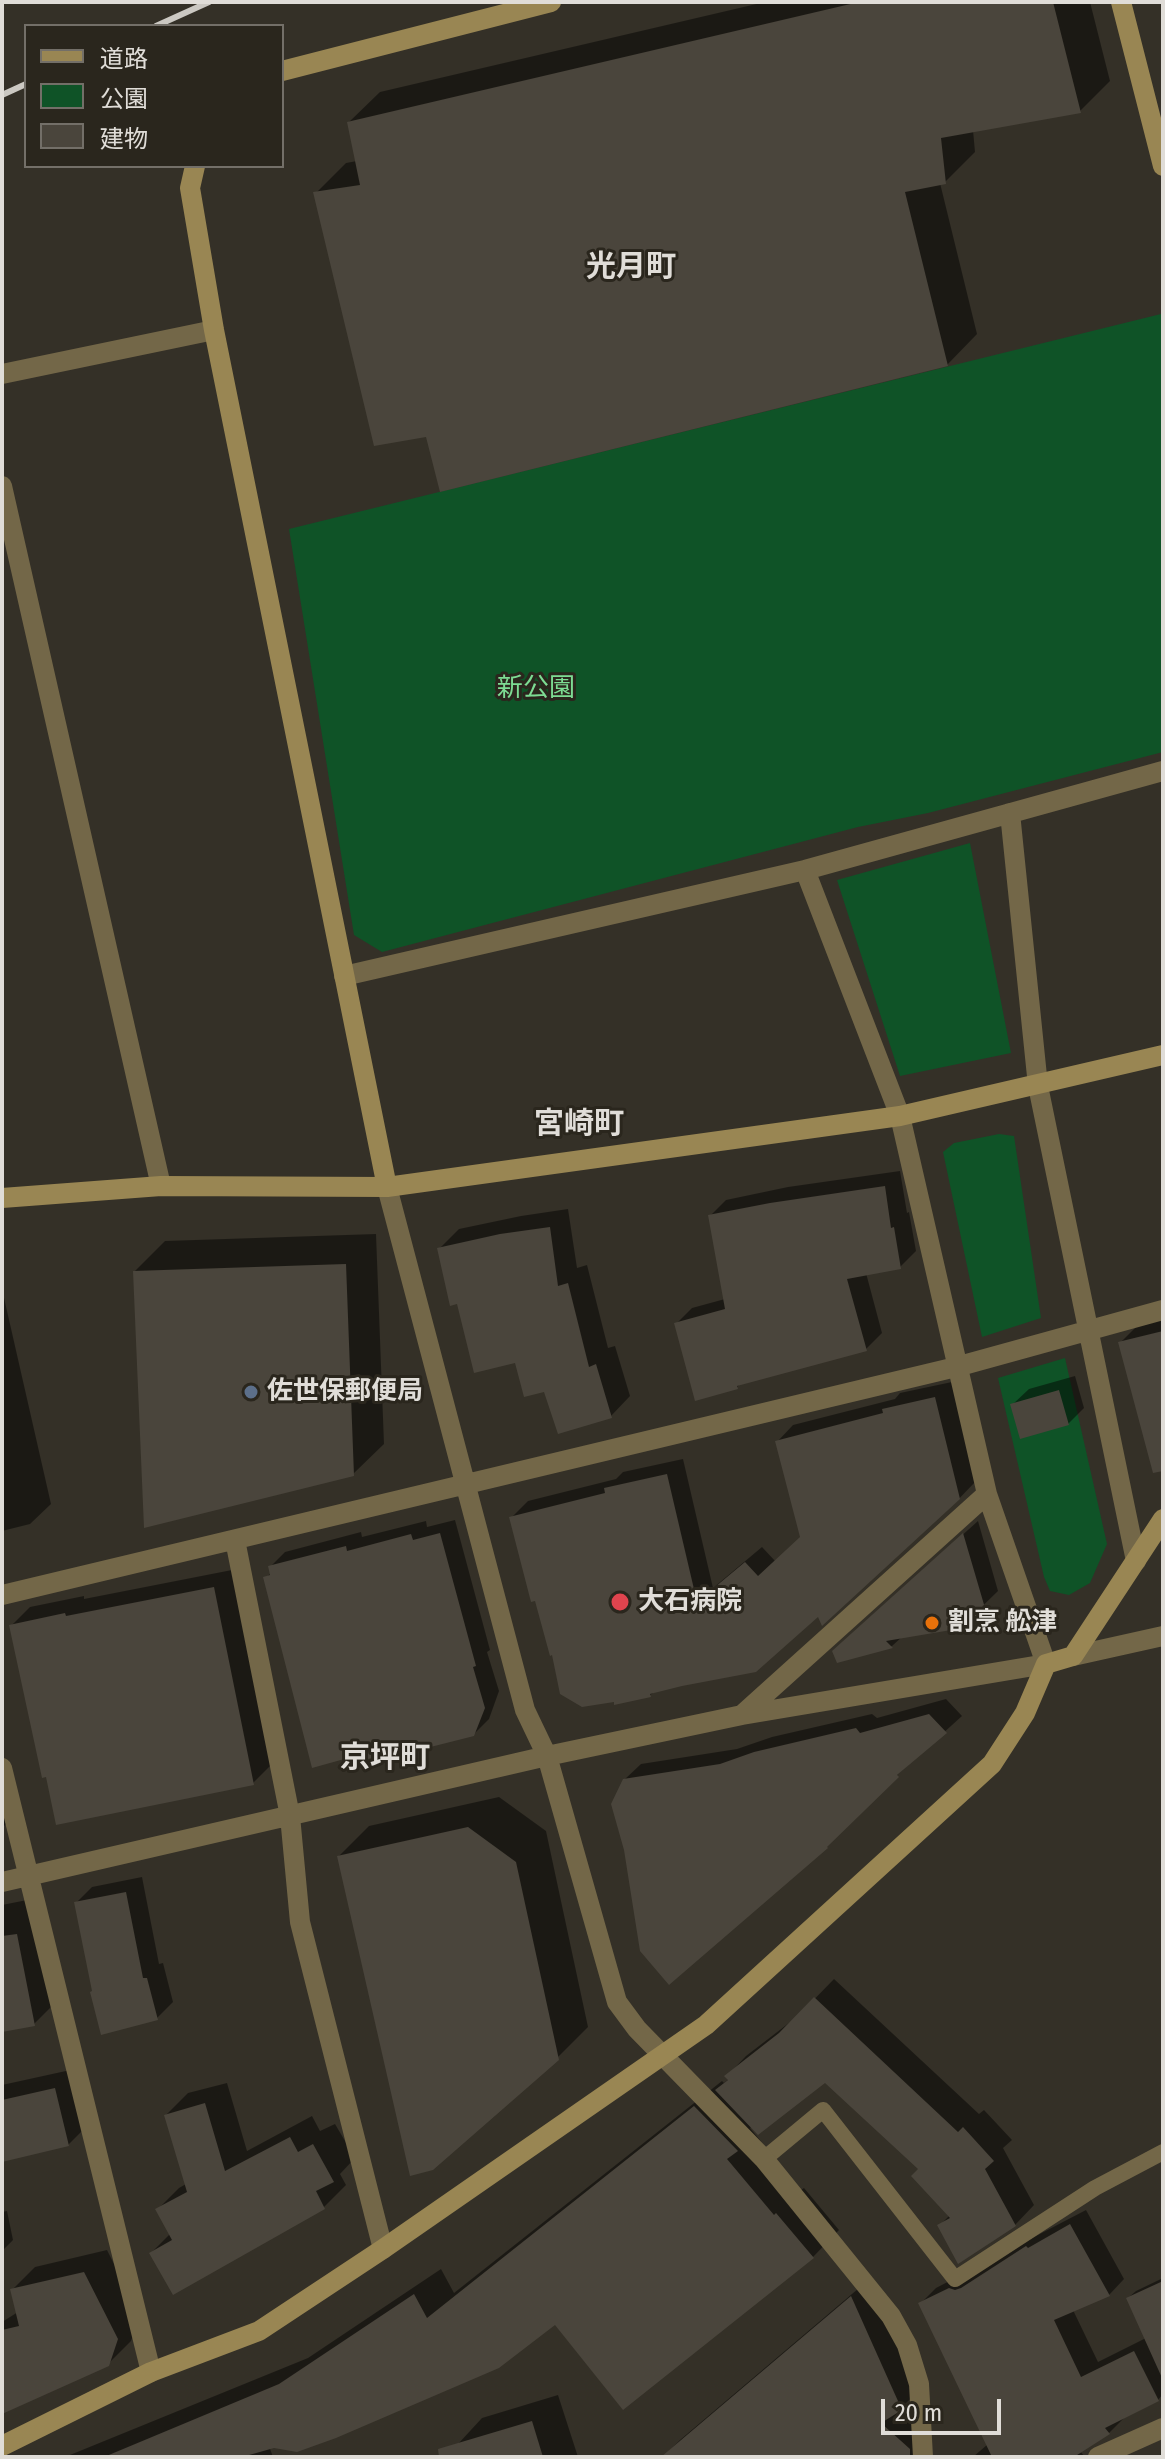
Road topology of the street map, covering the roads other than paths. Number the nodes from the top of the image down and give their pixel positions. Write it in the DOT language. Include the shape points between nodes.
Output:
graph roads {
  1 [pos="551,2"];
  2 [pos="1121,2"];
  3 [pos="284,70"];
  4 [pos="1163,166"];
  5 [pos="195,168"];
  6 [pos="214,330"];
  7 [pos="2,374"];
  8 [pos="2,486"];
  9 [pos="1163,771"];
  10 [pos="1010,813"];
  11 [pos="805,870"];
  12 [pos="344,976"];
  13 [pos="1163,1055"];
  14 [pos="1038,1086"];
  15 [pos="900,1116"];
  16 [pos="161,1186"];
  17 [pos="387,1187"];
  18 [pos="2,1198"];
  19 [pos="1163,1310"];
  20 [pos="1089,1332"];
  21 [pos="956,1367"];
  22 [pos="465,1486"];
  23 [pos="987,1494"];
  24 [pos="1163,1519"];
  25 [pos="235,1540"];
  26 [pos="1136,1561"];
  27 [pos="2,1595"];
  28 [pos="1163,1636"];
  29 [pos="1073,1656"];
  30 [pos="1046,1664"];
  31 [pos="742,1715"];
  32 [pos="547,1756"];
  33 [pos="2,1768"];
  34 [pos="290,1816"];
  35 [pos="30,1875"];
  36 [pos="2,1882"];
  37 [pos="663,2053"];
  38 [pos="1163,2152"];
  39 [pos="764,2159"];
  40 [pos="383,2249"];
  41 [pos="151,2372"];
  42 [pos="1163,2428"];
  43 [pos="2,2446"];
  44 [pos="923,2457"];
  45 [pos="1098,2457"];
  1 -- 3 [label="street"];
  2 -- 4 [label="street"];
  5 -- 6 [label="street" via="190,188"];
  6 -- 7 [label="street"];
  6 -- 12 [label="street"];
  8 -- 16 [label="street"];
  9 -- 10 [label="street"];
  10 -- 11 [label="street"];
  10 -- 14 [label="street"];
  11 -- 12 [label="street"];
  11 -- 15 [label="street"];
  12 -- 17 [label="street"];
  13 -- 14 [label="street"];
  14 -- 15 [label="street"];
  14 -- 20 [label="street"];
  15 -- 17 [label="street"];
  15 -- 21 [label="street"];
  16 -- 17 [label="street"];
  16 -- 18 [label="street"];
  17 -- 22 [label="street"];
  19 -- 20 [label="street"];
  20 -- 21 [label="street"];
  20 -- 26 [label="street"];
  21 -- 22 [label="street"];
  21 -- 23 [label="street"];
  22 -- 25 [label="street"];
  22 -- 32 [label="street" via="525,1710"];
  23 -- 30 [label="street"];
  23 -- 31 [label="street"];
  24 -- 26 [label="street"];
  25 -- 27 [label="street"];
  25 -- 34 [label="street"];
  26 -- 29 [label="street"];
  28 -- 29 [label="street"];
  29 -- 30 [label="street"];
  30 -- 31 [label="street"];
  30 -- 37 [label="street" via="1025,1713 992,1764 706,2025"];
  31 -- 32 [label="street"];
  32 -- 34 [label="street"];
  32 -- 37 [label="street" via="617,2002"];
  33 -- 35 [label="street"];
  34 -- 35 [label="street"];
  34 -- 40 [label="street" via="300,1922"];
  35 -- 36 [label="street"];
  35 -- 41 [label="street"];
  37 -- 39 [label="street"];
  37 -- 40 [label="street"];
  38 -- 39 [label="lane" via="1095,2188 955,2279 823,2110"];
  39 -- 44 [label="street" via="891,2316 907,2345 919,2384"];
  40 -- 41 [label="street" via="259,2331"];
  41 -- 43 [label="street"];
  42 -- 45 [label="street"];
}
